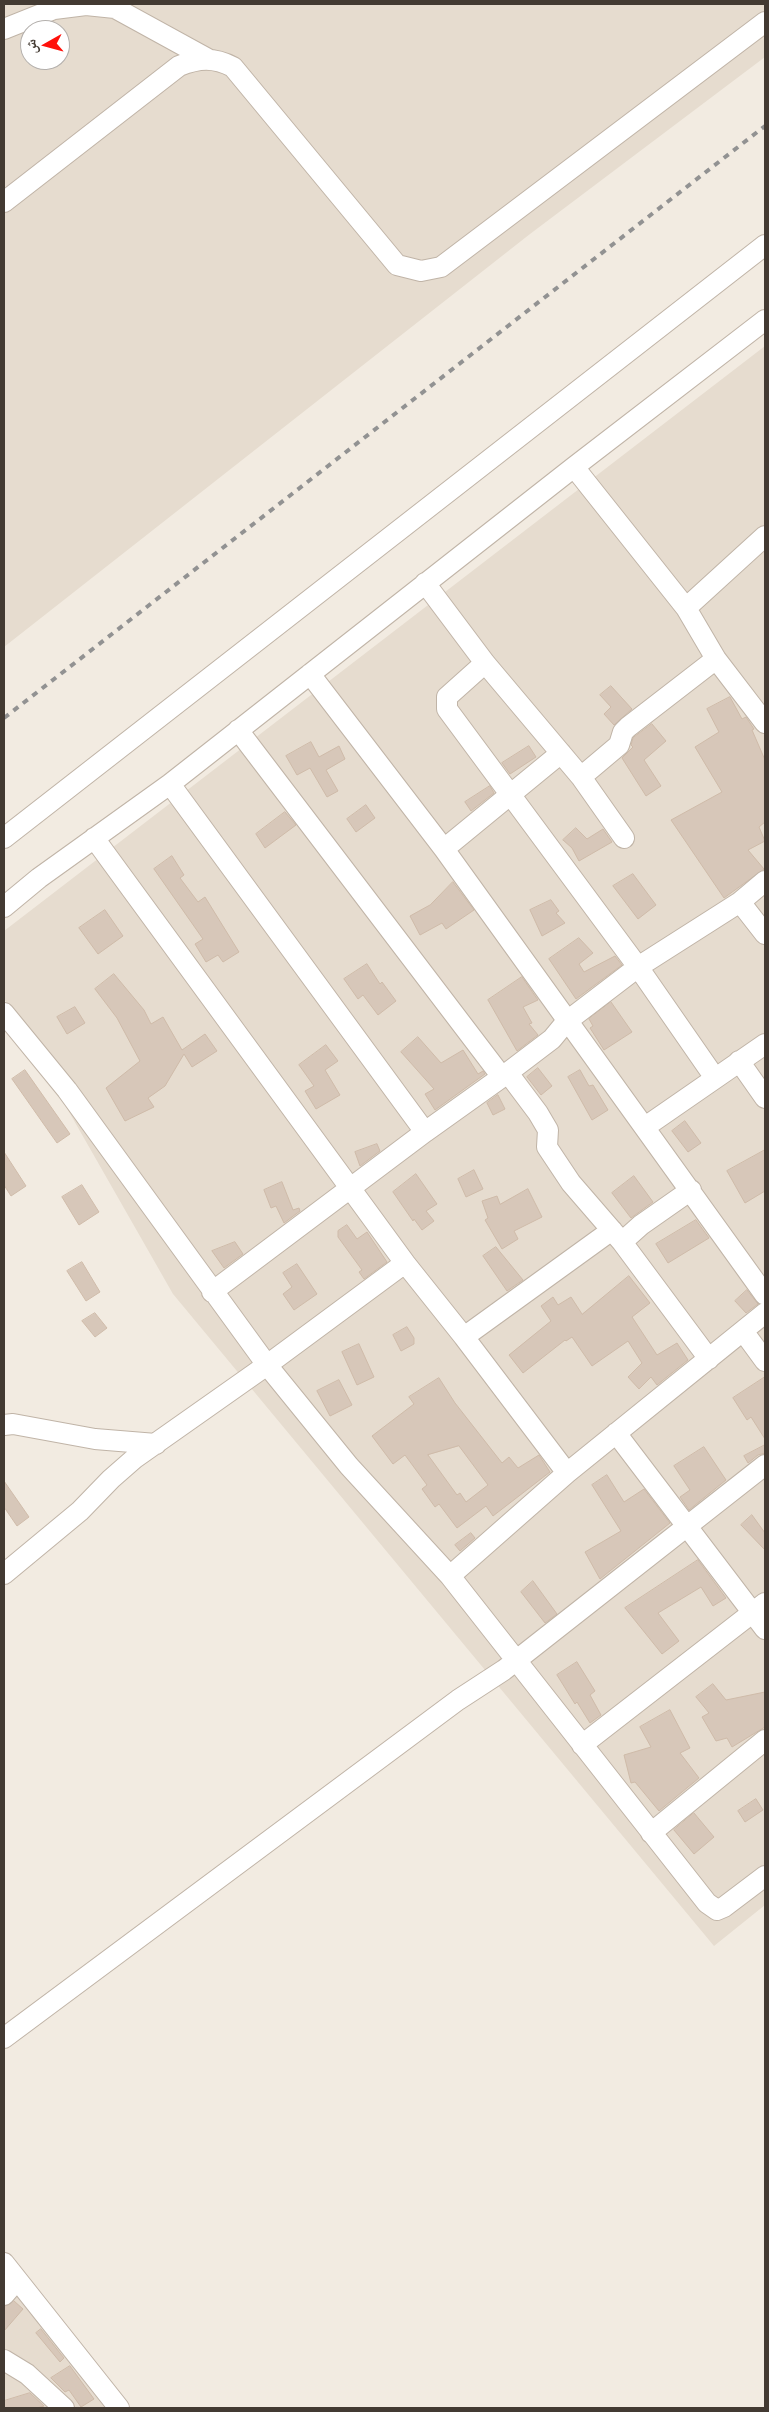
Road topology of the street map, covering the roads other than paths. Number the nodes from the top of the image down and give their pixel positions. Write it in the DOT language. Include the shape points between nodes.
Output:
graph roads {
  1 [pos="765,22"];
  2 [pos="4,29"];
  3 [pos="208,59"];
  4 [pos="4,202"];
  5 [pos="765,245"];
  6 [pos="765,320"];
  7 [pos="574,467"];
  8 [pos="765,536"];
  9 [pos="425,583"];
  10 [pos="686,608"];
  11 [pos="716,659"];
  12 [pos="485,663"];
  13 [pos="310,674"];
  14 [pos="765,723"];
  15 [pos="238,730"];
  16 [pos="561,753"];
  17 [pos="581,777"];
  18 [pos="170,784"];
  19 [pos="509,794"];
  20 [pos="4,838"];
  21 [pos="94,838"];
  22 [pos="624,838"];
  23 [pos="444,849"];
  24 [pos="765,881"];
  25 [pos="740,902"];
  26 [pos="4,907"];
  27 [pos="765,934"];
  28 [pos="638,967"];
  29 [pos="4,1013"];
  30 [pos="566,1022"];
  31 [pos="765,1044"];
  32 [pos="739,1061"];
  33 [pos="505,1075"];
  34 [pos="715,1078"];
  35 [pos="765,1098"];
  36 [pos="645,1126"];
  37 [pos="425,1132"];
  38 [pos="350,1188"];
  39 [pos="691,1190"];
  40 [pos="617,1236"];
  41 [pos="405,1262"];
  42 [pos="212,1292"];
  43 [pos="765,1295"];
  44 [pos="765,1313"];
  45 [pos="743,1331"];
  46 [pos="464,1337"];
  47 [pos="709,1359"];
  48 [pos="765,1361"];
  49 [pos="267,1365"];
  50 [pos="4,1425"];
  51 [pos="616,1433"];
  52 [pos="156,1444"];
  53 [pos="765,1465"];
  54 [pos="567,1474"];
  55 [pos="687,1527"];
  56 [pos="4,1574"];
  57 [pos="450,1576"];
  58 [pos="759,1608"];
  59 [pos="765,1629"];
  60 [pos="517,1660"];
  61 [pos="765,1740"];
  62 [pos="582,1745"];
  63 [pos="651,1833"];
  64 [pos="765,1876"];
  65 [pos="4,2038"];
  66 [pos="4,2263"];
  67 [pos="17,2280"];
  68 [pos="4,2295"];
  69 [pos="4,2360"];
  70 [pos="64,2408"];
  71 [pos="118,2408"];
  1 -- 3 [label="street" via="441,267 421,271 397,265 233,67"];
  2 -- 3 [label="street" via="54,9 86,5 114,8"];
  3 -- 4 [label="street" via="179,66"];
  5 -- 20 [label="street"];
  6 -- 7 [label="street"];
  7 -- 9 [label="street"];
  7 -- 10 [label="street"];
  8 -- 10 [label="street"];
  9 -- 12 [label="street"];
  9 -- 13 [label="street"];
  10 -- 11 [label="street"];
  11 -- 14 [label="street"];
  11 -- 17 [label="street" via="628,727 619,745"];
  12 -- 16 [label="street"];
  12 -- 19 [label="street" via="447,697 447,709"];
  13 -- 15 [label="street"];
  13 -- 23 [label="street"];
  15 -- 18 [label="street"];
  15 -- 33 [label="street"];
  16 -- 17 [label="street"];
  16 -- 19 [label="street"];
  17 -- 22 [label="street"];
  18 -- 21 [label="street"];
  18 -- 37 [label="street"];
  19 -- 23 [label="street"];
  19 -- 28 [label="street"];
  21 -- 26 [label="street"];
  21 -- 38 [label="street"];
  23 -- 30 [label="street"];
  24 -- 25 [label="street"];
  25 -- 27 [label="street"];
  25 -- 28 [label="street"];
  28 -- 30 [label="street"];
  28 -- 34 [label="street"];
  29 -- 42 [label="street" via="67,1090"];
  30 -- 33 [label="street" via="552,1039"];
  30 -- 36 [label="street"];
  31 -- 32 [label="street"];
  32 -- 34 [label="street"];
  32 -- 35 [label="street"];
  33 -- 37 [label="street"];
  33 -- 40 [label="street" via="538,1113 548,1130 546,1142 550,1152 571,1183"];
  34 -- 36 [label="street"];
  36 -- 39 [label="street"];
  37 -- 38 [label="street"];
  38 -- 41 [label="street"];
  38 -- 42 [label="street"];
  39 -- 40 [label="street" via="641,1225"];
  39 -- 43 [label="street"];
  40 -- 46 [label="street"];
  40 -- 47 [label="street"];
  41 -- 46 [label="street"];
  41 -- 49 [label="street"];
  42 -- 49 [label="street"];
  44 -- 45 [label="street"];
  45 -- 47 [label="street"];
  45 -- 48 [label="street"];
  46 -- 54 [label="street"];
  47 -- 51 [label="street"];
  49 -- 52 [label="street"];
  49 -- 57 [label="street" via="349,1466"];
  50 -- 52 [label="street" via="95,1439"];
  51 -- 54 [label="street"];
  51 -- 55 [label="street"];
  52 -- 56 [label="street" via="111,1479 80,1511"];
  53 -- 55 [label="street"];
  54 -- 57 [label="street"];
  55 -- 58 [label="street"];
  55 -- 60 [label="street"];
  57 -- 60 [label="street"];
  58 -- 59 [label="street"];
  58 -- 62 [label="street"];
  60 -- 62 [label="street"];
  60 -- 65 [label="street" via="458,1700"];
  61 -- 63 [label="street"];
  62 -- 63 [label="street"];
  63 -- 64 [label="street" via="712,1908 724,1907"];
  66 -- 67 [label="street"];
  67 -- 68 [label="street"];
  67 -- 71 [label="street"];
  69 -- 70 [label="street" via="27,2374"];
}
